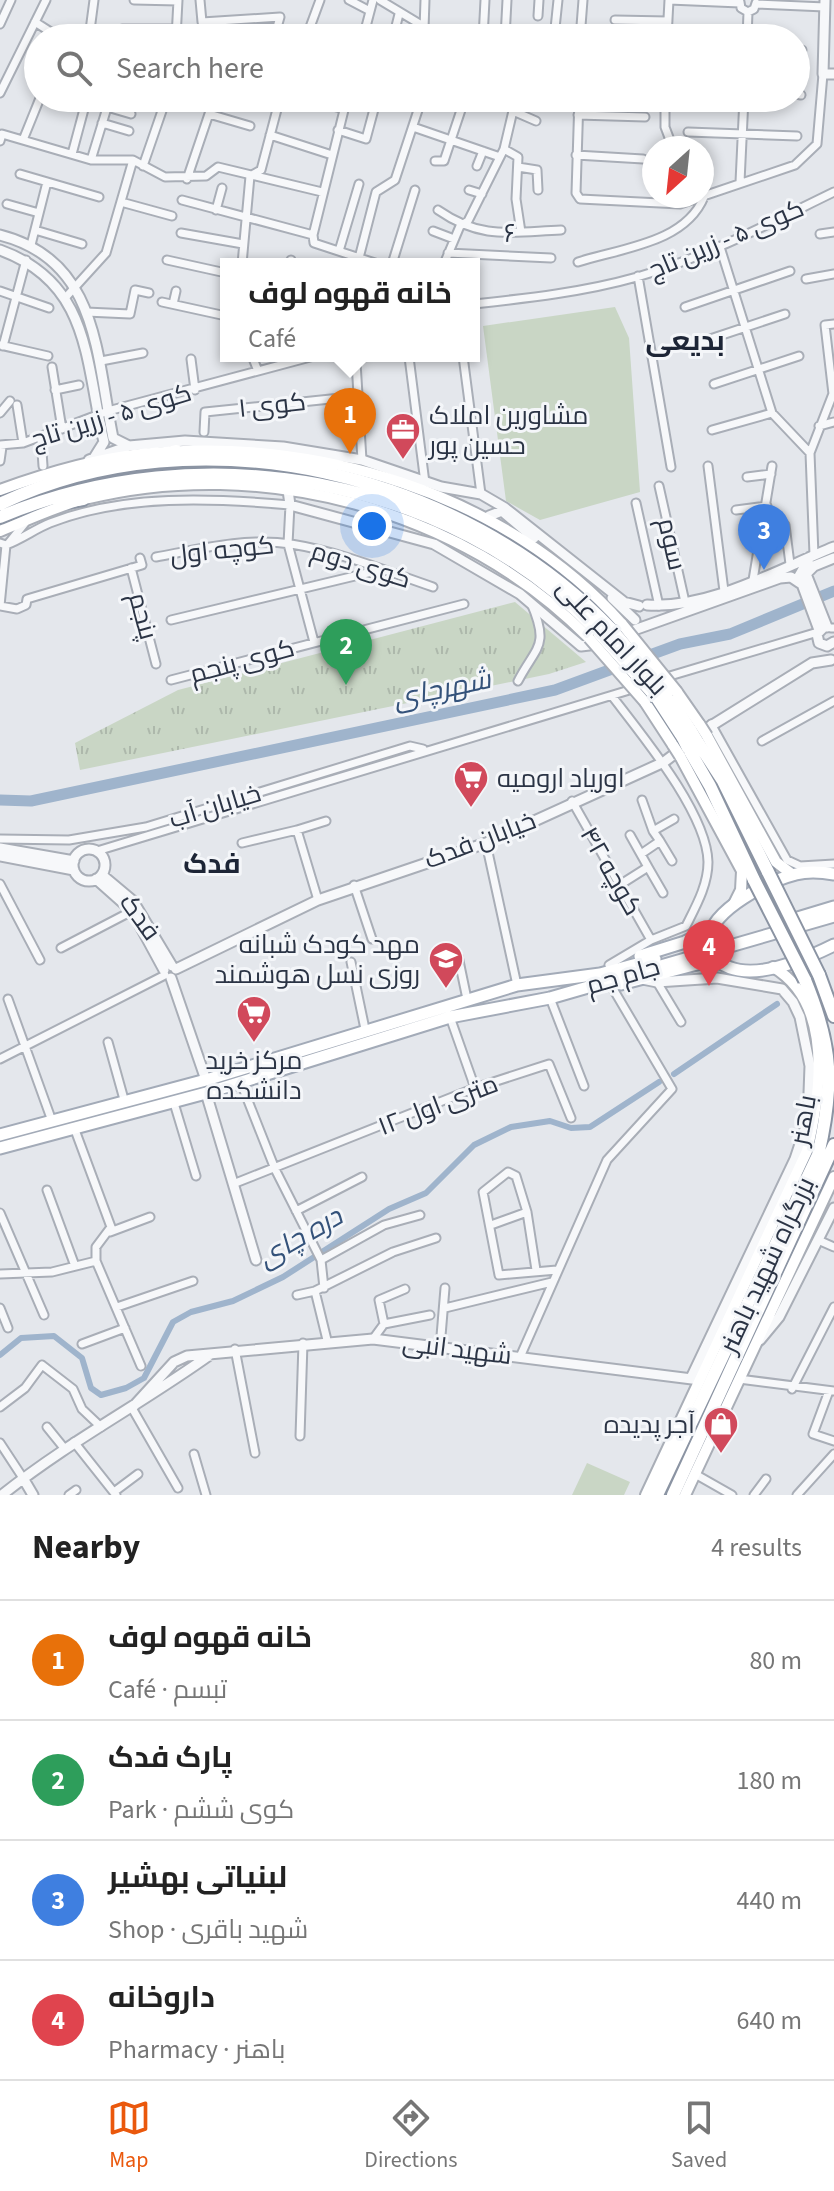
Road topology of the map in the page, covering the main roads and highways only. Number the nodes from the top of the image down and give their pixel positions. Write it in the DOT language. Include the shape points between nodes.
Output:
graph roads {
  1 [pos="283,447"];
  2 [pos="176,451"];
  3 [pos="305,459"];
  4 [pos="89,474"];
  5 [pos="0,490"];
  6 [pos="83,499"];
  7 [pos="0,502"];
  8 [pos="0,519"];
  9 [pos="0,531"];
  10 [pos="603,630"];
  11 [pos="662,696"];
  12 [pos="692,738"];
  13 [pos="834,874"];
  14 [pos="793,875"];
  15 [pos="754,880"];
  16 [pos="734,904"];
  17 [pos="834,907"];
  18 [pos="834,916"];
  19 [pos="710,934"];
  20 [pos="834,945"];
  21 [pos="717,960"];
  22 [pos="773,967"];
  23 [pos="602,974"];
  24 [pos="834,1016"];
  25 [pos="53,1123"];
  26 [pos="58,1134"];
  27 [pos="0,1135"];
  28 [pos="834,1145"];
  29 [pos="0,1148"];
  30 [pos="834,1177"];
  31 [pos="756,1335"];
  32 [pos="646,1495"];
  33 [pos="657,1495"];
  34 [pos="673,1495"];
  35 [pos="685,1495"];
  1 -- 3 [label="main road"];
  2 -- 3 [label="main road" via="258,452"];
  2 -- 4 [label="highway"];
  2 -- 5 [label="main road" via="138,454"];
  3 -- 10 [label="main road" via="413,487 490,519 553,561"];
  4 -- 7 [label="highway, بلوار امام علی"];
  4 -- 10 [label="highway, بلوار امام علی" via="205,461 268,464 356,480 453,516 521,552 581,597"];
  6 -- 8 [label="highway"];
  6 -- 9 [label="main road"];
  6 -- 10 [label="main road" via="182,486 288,490 352,502 436,532"];
  8 -- 10 [label="highway, بلوار امام علی" via="91,487 165,475 219,473 307,482 404,508 450,527 542,581"];
  10 -- 11 [label="highway, بلوار امام علی, bridge"];
  10 -- 11 [label="main road, bridge"];
  11 -- 12 [label="highway, بلوار امام علی"];
  11 -- 12 [label="main road"];
  12 -- 14 [label="main road" via="776,862"];
  12 -- 15 [label="highway, بلوار امام علی"];
  12 -- 16 [label="main road" via="742,871"];
  12 -- 24 [label="highway, بلوار امام علی, bridge" via="723,781"];
  13 -- 14 [label="main road"];
  14 -- 16 [label="main road"];
  15 -- 33 [label="highway, بزرگراه شهید باهنر, bridge" via="805,980 830,1051 830,1108 818,1155"];
  16 -- 19 [label="main road" via="716,918"];
  17 -- 23 [label="main road, جام جم"];
  18 -- 23 [label="main road, جام جم"];
  19 -- 21 [label="main road, bridge"];
  19 -- 23 [label="main road"];
  20 -- 22 [label="main road"];
  21 -- 22 [label="main road" via="736,970"];
  21 -- 23 [label="main road" via="612,987"];
  22 -- 32 [label="main road" via="792,978 812,1015 821,1059 819,1104 807,1151 696,1378"];
  23 -- 25 [label="main road" via="517,985"];
  23 -- 26 [label="main road, جام جم" via="550,998 450,1017"];
  25 -- 26 [label="main road"];
  25 -- 27 [label="main road"];
  26 -- 29 [label="main road, جام جم"];
  28 -- 31 [label="highway, بزرگراه شهید باهنر"];
  30 -- 31 [label="main road"];
  31 -- 34 [label="highway, بزرگراه شهید باهنر"];
  31 -- 35 [label="main road"];
}
